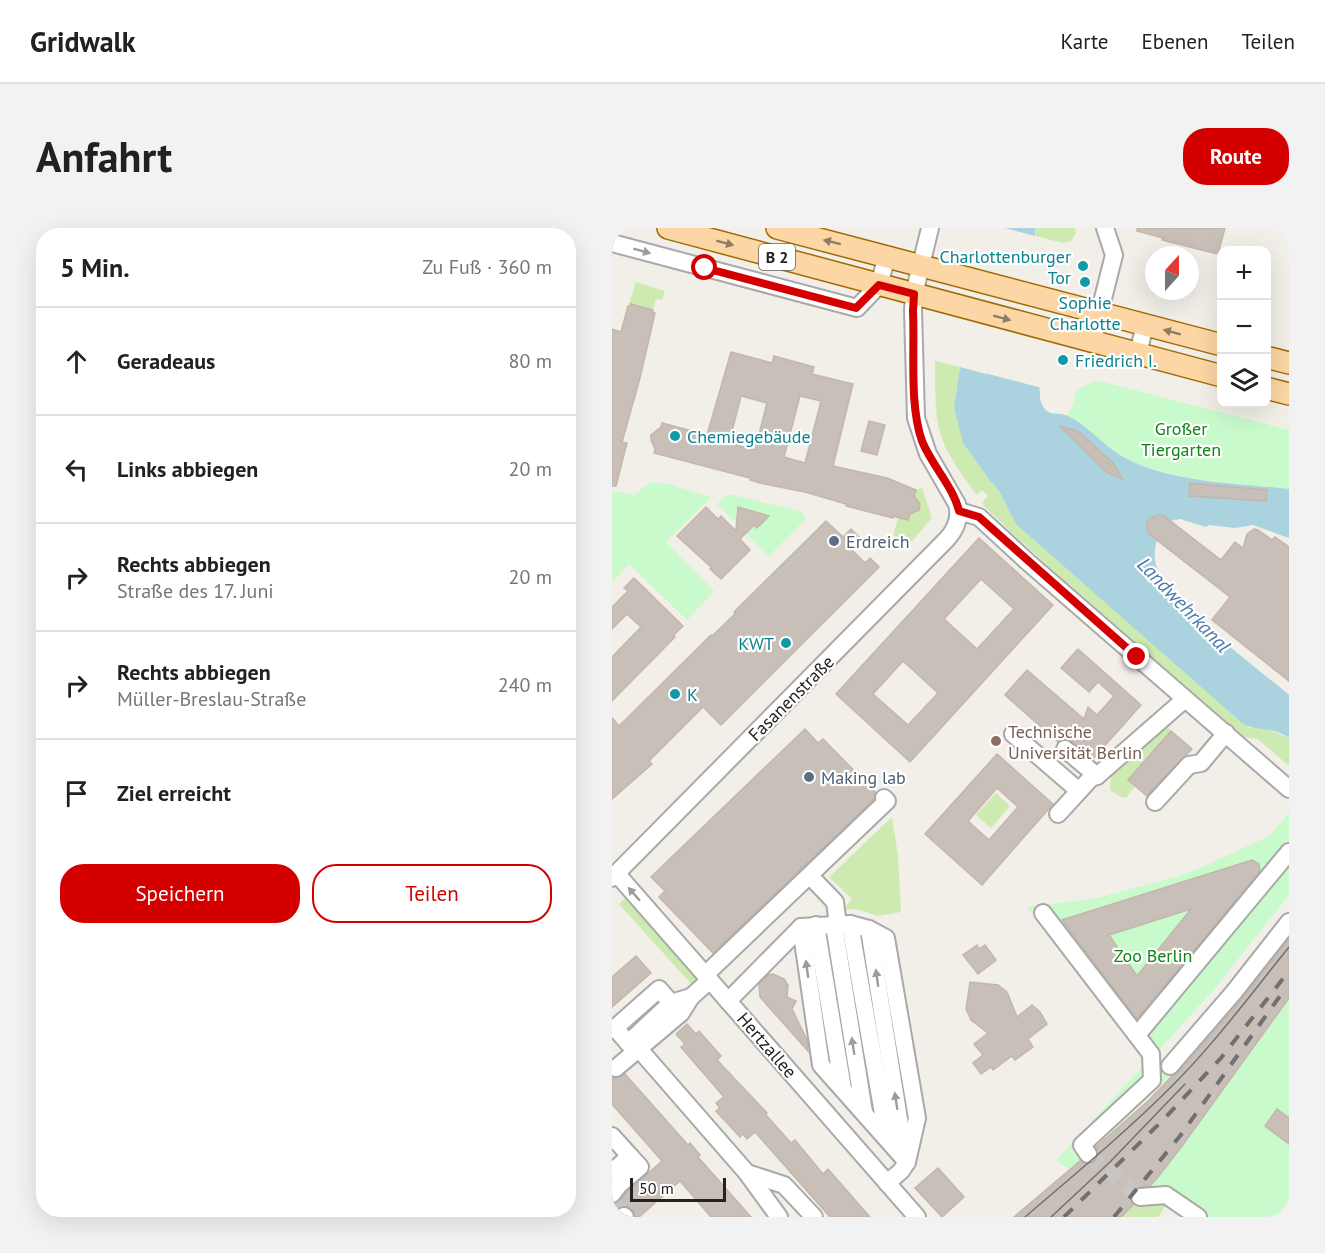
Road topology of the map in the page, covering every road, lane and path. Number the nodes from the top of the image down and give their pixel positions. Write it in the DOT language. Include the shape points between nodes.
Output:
graph roads {
  1 [pos="668,228"];
  2 [pos="777,228"];
  3 [pos="930,228"];
  4 [pos="1105,228"];
  5 [pos="697,236"];
  6 [pos="612,243"];
  7 [pos="886,256"];
  8 [pos="689,264"];
  9 [pos="922,266"];
  10 [pos="879,285"];
  11 [pos="914,294"];
  12 [pos="1100,312"];
  13 [pos="1145,324"];
  14 [pos="1092,342"];
  15 [pos="1217,344"];
  16 [pos="1138,354"];
  17 [pos="1271,358"];
  18 [pos="1289,363"];
  19 [pos="1217,375"];
  20 [pos="1271,389"];
  21 [pos="1289,394"];
  22 [pos="959,511"];
  23 [pos="1185,699"];
  24 [pos="1226,733"];
  25 [pos="1013,734"];
  26 [pos="1065,749"];
  27 [pos="1097,776"];
  28 [pos="1289,789"];
  29 [pos="1079,791"];
  30 [pos="884,798"];
  31 [pos="1155,802"];
  32 [pos="1058,814"];
  33 [pos="1289,852"];
  34 [pos="614,876"];
  35 [pos="810,876"];
  36 [pos="1043,913"];
  37 [pos="1289,922"];
  38 [pos="841,924"];
  39 [pos="808,926"];
  40 [pos="716,987"];
  41 [pos="691,997"];
  42 [pos="1137,1035"];
  43 [pos="634,1048"];
  44 [pos="1170,1066"];
  45 [pos="616,1068"];
  46 [pos="865,1113"];
  47 [pos="612,1136"];
  48 [pos="887,1137"];
  49 [pos="1088,1154"];
  50 [pos="630,1156"];
  51 [pos="906,1160"];
  52 [pos="612,1172"];
  53 [pos="747,1173"];
  54 [pos="887,1183"];
  55 [pos="1140,1197"];
  56 [pos="617,1206"];
  57 [pos="779,1217"];
  58 [pos="814,1217"];
  59 [pos="917,1217"];
  60 [pos="1198,1217"];
  1 -- 5 [label="main road, B 2"];
  7 -- 2 [label="main road, B 2, one-way"];
  3 -- 9 [label="street"];
  4 -- 12 [label="street" via="1114,255"];
  5 -- 8 [label="street"];
  5 -- 10 [label="main road, B 2, one-way"];
  6 -- 8 [label="street, one-way"];
  7 -- 9 [label="main road, B 2"];
  7 -- 10 [label="street"];
  8 -- 10 [label="street" via="856,308"];
  9 -- 11 [label="street"];
  9 -- 12 [label="main road, B 2"];
  10 -- 11 [label="main road, B 2"];
  11 -- 14 [label="main road, B 2, one-way"];
  11 -- 22 [label="street" via="916,418 928,454"];
  12 -- 13 [label="main road, B 2"];
  12 -- 14 [label="street"];
  15 -- 13 [label="main road, B 2, one-way"];
  13 -- 16 [label="street"];
  14 -- 16 [label="main road, B 2"];
  16 -- 19 [label="main road, B 2"];
  17 -- 18 [label="main road"];
  20 -- 21 [label="main road"];
  22 -- 23 [label="street" via="979,517"];
  22 -- 34 [label="street, Fasanenstraße" via="951,535"];
  23 -- 24 [label="street"];
  23 -- 27 [label="street"];
  24 -- 28 [label="street"];
  24 -- 31 [label="street" via="1201,762 1189,765"];
  25 -- 29 [label="street"];
  26 -- 27 [label="street"];
  27 -- 29 [label="street"];
  29 -- 32 [label="street"];
  30 -- 35 [label="street" via="887,801"];
  33 -- 42 [label="street"];
  40 -- 34 [label="street, Hertzallee, one-way"];
  35 -- 38 [label="street" via="835,902"];
  35 -- 40 [label="street"];
  36 -- 42 [label="street"];
  37 -- 44 [label="street"];
  38 -- 39 [label="street"];
  46 -- 38 [label="street, one-way"];
  48 -- 38 [label="street, one-way"];
  51 -- 38 [label="street, one-way" via="917,1118 886,938 869,929"];
  39 -- 40 [label="street"];
  46 -- 39 [label="street, one-way" via="843,1090"];
  40 -- 41 [label="street"];
  40 -- 54 [label="street, Hertzallee"];
  41 -- 43 [label="street" via="681,1013"];
  41 -- 43 [label="street" via="671,1003 659,989 615,1028"];
  42 -- 49 [label="street" via="1151,1054 1152,1080 1082,1145"];
  43 -- 45 [label="street"];
  43 -- 53 [label="street"];
  46 -- 48 [label="street"];
  47 -- 50 [label="street"];
  48 -- 51 [label="street"];
  50 -- 52 [label="street"];
  50 -- 56 [label="street" via="640,1167"];
  51 -- 54 [label="street" via="901,1171"];
  53 -- 57 [label="street"];
  53 -- 58 [label="street" via="784,1185"];
  54 -- 59 [label="street, Hertzallee"];
  55 -- 60 [label="street" via="1166,1195"];
}
